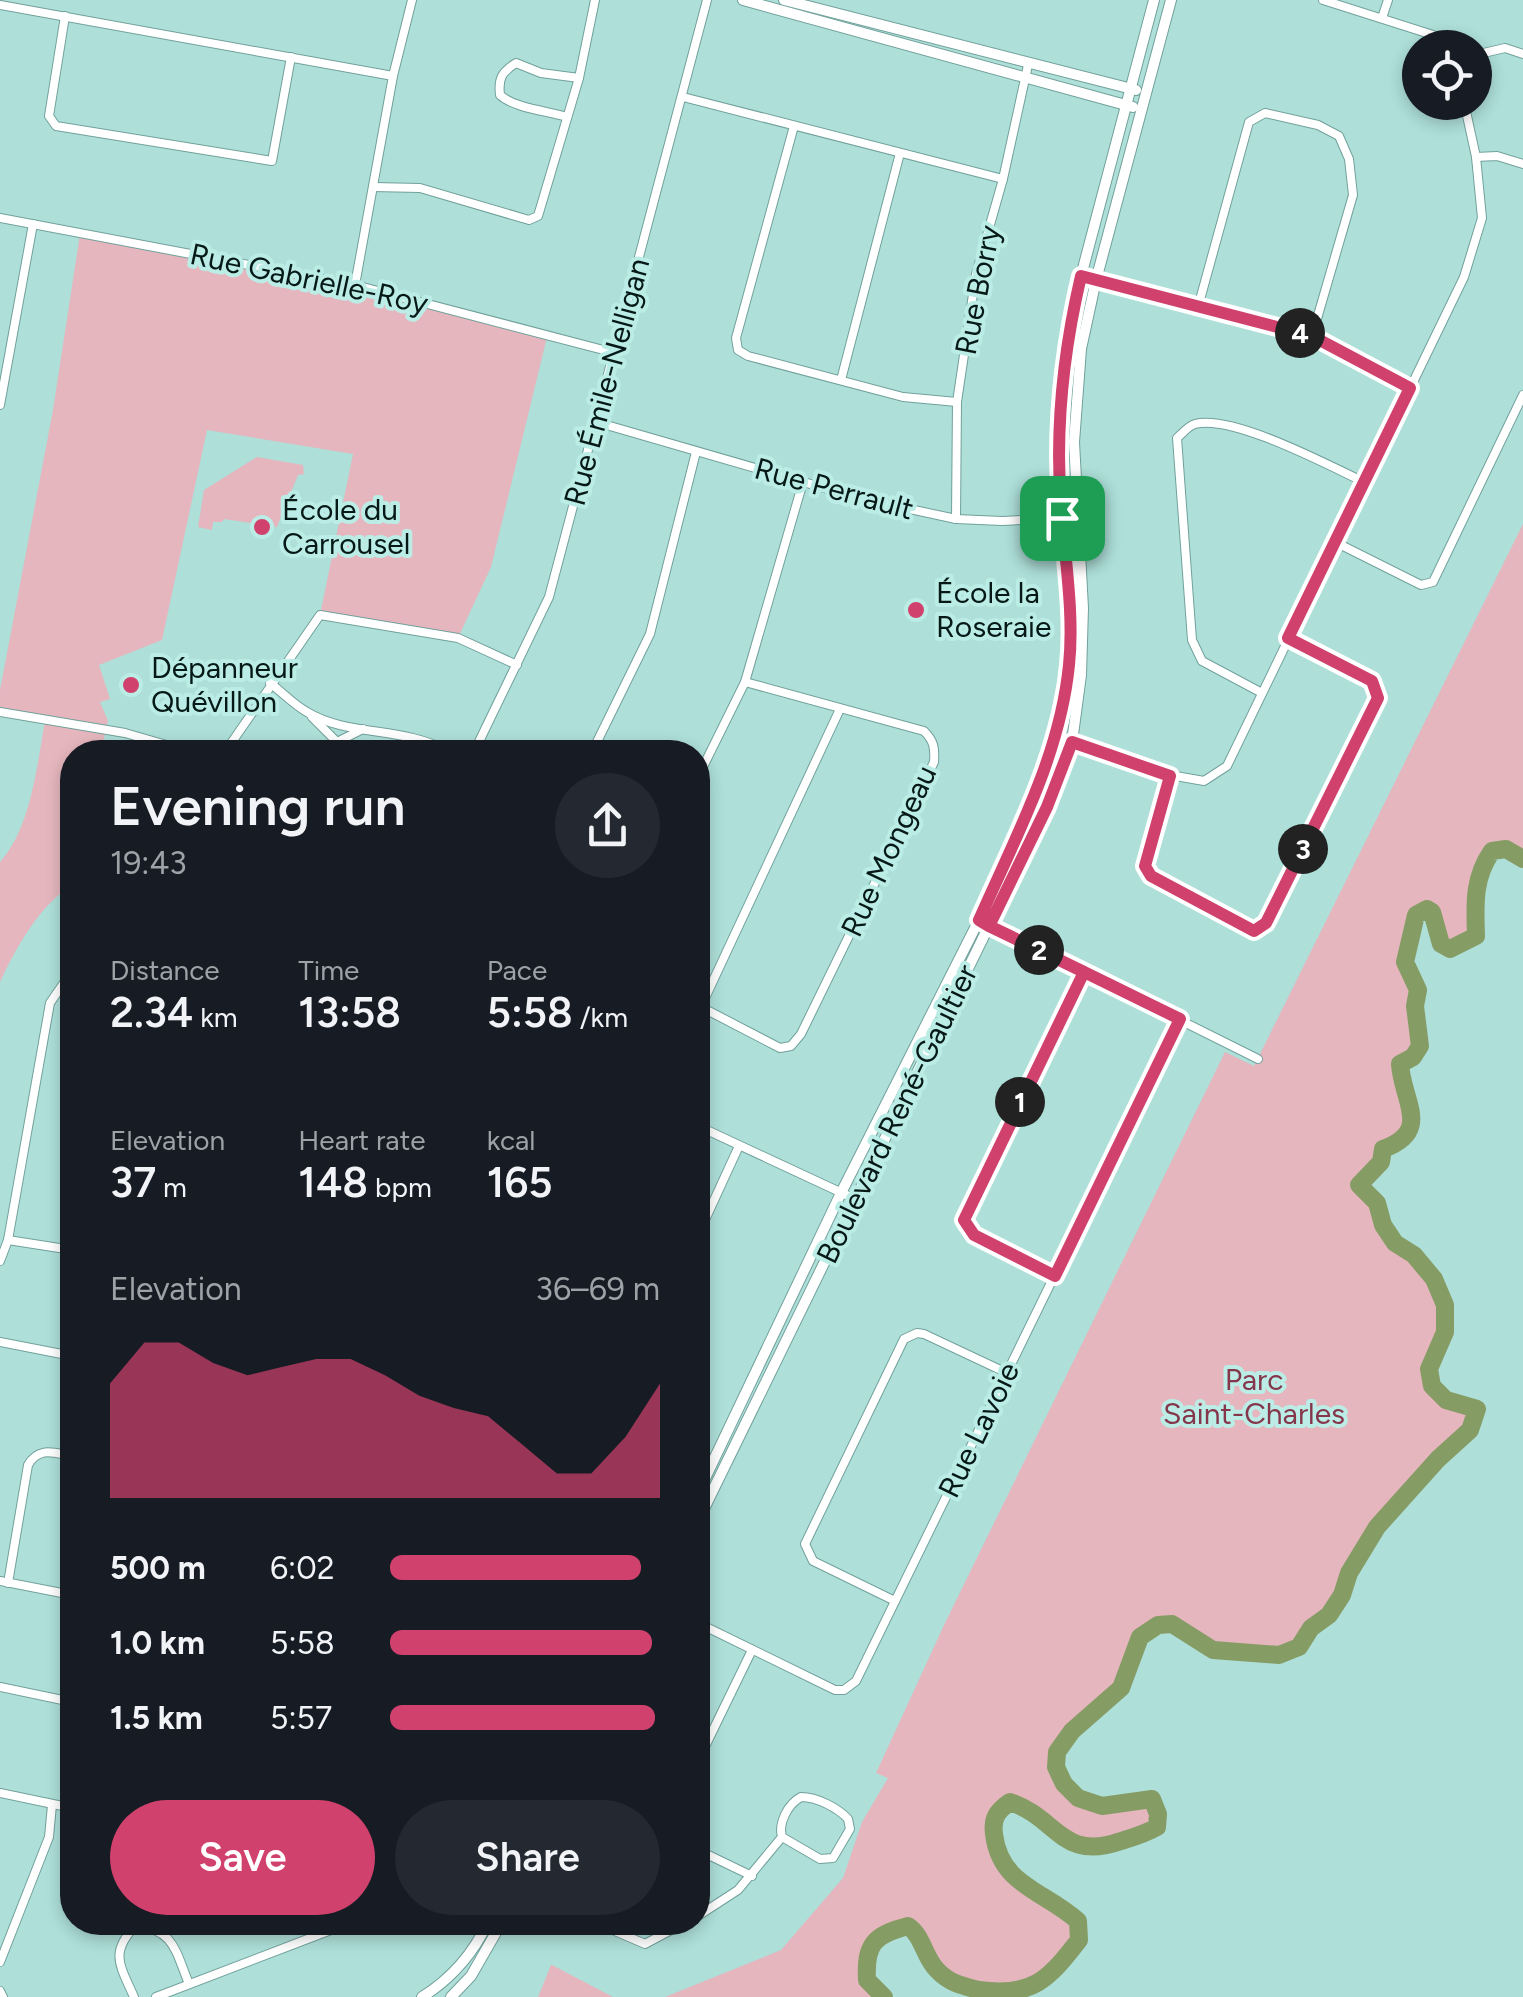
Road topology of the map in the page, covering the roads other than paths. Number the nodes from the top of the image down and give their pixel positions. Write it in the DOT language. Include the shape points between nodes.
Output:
graph roads {
  1 [pos="412,0"];
  2 [pos="595,0"];
  3 [pos="707,0"];
  4 [pos="743,0"];
  5 [pos="784,0"];
  6 [pos="1154,0"];
  7 [pos="1171,0"];
  8 [pos="1324,0"];
  9 [pos="1388,0"];
  10 [pos="0,5"];
  11 [pos="65,16"];
  12 [pos="1382,18"];
  13 [pos="1418,30"];
  14 [pos="1492,51"];
  15 [pos="1523,54"];
  16 [pos="291,58"];
  17 [pos="1027,71"];
  18 [pos="393,76"];
  19 [pos="579,78"];
  20 [pos="1132,90"];
  21 [pos="1146,93"];
  22 [pos="683,97"];
  23 [pos="1128,106"];
  24 [pos="1142,109"];
  25 [pos="567,117"];
  26 [pos="1468,120"];
  27 [pos="794,126"];
  28 [pos="900,153"];
  29 [pos="1476,158"];
  30 [pos="1523,164"];
  31 [pos="1002,179"];
  32 [pos="373,187"];
  33 [pos="0,218"];
  34 [pos="34,224"];
  35 [pos="1081,276"];
  36 [pos="1096,280"];
  37 [pos="355,285"];
  38 [pos="1198,307"];
  39 [pos="1312,336"];
  40 [pos="614,353"];
  41 [pos="841,380"];
  42 [pos="1410,388"];
  43 [pos="1523,396"];
  44 [pos="957,402"];
  45 [pos="0,405"];
  46 [pos="596,422"];
  47 [pos="696,452"];
  48 [pos="803,482"];
  49 [pos="1364,482"];
  50 [pos="1078,517"];
  51 [pos="1062,518"];
  52 [pos="956,519"];
  53 [pos="1335,542"];
  54 [pos="1288,638"];
  55 [pos="517,665"];
  56 [pos="745,682"];
  57 [pos="270,683"];
  58 [pos="1262,693"];
  59 [pos="840,708"];
  60 [pos="0,712"];
  61 [pos="308,714"];
  62 [pos="362,729"];
  63 [pos="1055,739"];
  64 [pos="150,740"];
  65 [pos="233,740"];
  66 [pos="331,740"];
  67 [pos="347,740"];
  68 [pos="429,740"];
  69 [pos="480,740"];
  70 [pos="598,740"];
  71 [pos="1072,742"];
  72 [pos="710,753"];
  73 [pos="1170,776"];
  74 [pos="984,923"];
  75 [pos="1084,972"];
  76 [pos="60,985"];
  77 [pos="710,986"];
  78 [pos="710,1015"];
  79 [pos="1180,1019"];
  80 [pos="1258,1059"];
  81 [pos="710,1132"];
  82 [pos="739,1146"];
  83 [pos="842,1193"];
  84 [pos="855,1200"];
  85 [pos="710,1209"];
  86 [pos="8,1240"];
  87 [pos="60,1248"];
  88 [pos="0,1261"];
  89 [pos="1055,1276"];
  90 [pos="0,1342"];
  91 [pos="60,1354"];
  92 [pos="1007,1373"];
  93 [pos="60,1454"];
  94 [pos="710,1468"];
  95 [pos="710,1497"];
  96 [pos="4,1582"];
  97 [pos="60,1593"];
  98 [pos="895,1601"];
  99 [pos="710,1629"];
  100 [pos="752,1650"];
  101 [pos="0,1687"];
  102 [pos="60,1700"];
  103 [pos="710,1736"];
  104 [pos="0,1794"];
  105 [pos="52,1805"];
  106 [pos="60,1806"];
  107 [pos="782,1837"];
  108 [pos="710,1856"];
  109 [pos="752,1876"];
  110 [pos="710,1908"];
  111 [pos="127,1935"];
  112 [pos="166,1935"];
  113 [pos="318,1935"];
  114 [pos="482,1935"];
  115 [pos="495,1935"];
  116 [pos="625,1935"];
  117 [pos="662,1935"];
  118 [pos="0,1962"];
  119 [pos="188,1984"];
  120 [pos="134,1997"];
  121 [pos="156,1997"];
  122 [pos="422,1997"];
  123 [pos="450,1997"];
  1 -- 18 [label="street"];
  2 -- 19 [label="street"];
  3 -- 22 [label="street, Rue Émile-Nelligan"];
  4 -- 17 [label="street"];
  5 -- 17 [label="street"];
  6 -- 20 [label="street, Boulevard René-Gaultier"];
  7 -- 21 [label="street, Boulevard René-Gaultier"];
  8 -- 12 [label="street"];
  9 -- 12 [label="street"];
  10 -- 11 [label="street"];
  11 -- 16 [label="street"];
  11 -- 16 [label="street" via="49,116 56,126 272,161"];
  12 -- 13 [label="street"];
  14 -- 15 [label="street"];
  16 -- 18 [label="street"];
  17 -- 20 [label="street"];
  17 -- 23 [label="street"];
  17 -- 31 [label="street, Rue Borry"];
  18 -- 32 [label="street"];
  19 -- 25 [label="street"];
  19 -- 25 [label="street" via="516,63 498,83 510,104"];
  20 -- 21 [label="street"];
  20 -- 23 [label="street, Boulevard René-Gaultier"];
  21 -- 24 [label="street, Boulevard René-Gaultier"];
  22 -- 27 [label="street"];
  22 -- 40 [label="street, Rue Émile-Nelligan"];
  23 -- 24 [label="street"];
  23 -- 35 [label="street, Boulevard René-Gaultier"];
  24 -- 36 [label="street, Boulevard René-Gaultier"];
  25 -- 32 [label="street" via="542,210 528,220 420,188"];
  26 -- 29 [label="street"];
  27 -- 28 [label="street"];
  27 -- 41 [label="street" via="738,350"];
  28 -- 31 [label="street"];
  28 -- 41 [label="street"];
  29 -- 30 [label="street"];
  29 -- 42 [label="street" via="1482,218 1464,276"];
  31 -- 44 [label="street, Rue Borry" via="976,274"];
  32 -- 37 [label="street"];
  33 -- 34 [label="street, Rue Gabrielle-Roy"];
  34 -- 37 [label="street, Rue Gabrielle-Roy"];
  34 -- 45 [label="street"];
  35 -- 36 [label="street"];
  35 -- 51 [label="street, Boulevard René-Gaultier" via="1062,375"];
  36 -- 38 [label="street"];
  36 -- 50 [label="street, Boulevard René-Gaultier" via="1076,382"];
  37 -- 40 [label="street, Rue Gabrielle-Roy"];
  38 -- 39 [label="street"];
  38 -- 39 [label="street" via="1249,122 1265,112 1318,125 1339,136 1353,196"];
  39 -- 42 [label="street"];
  40 -- 46 [label="street, Rue Émile-Nelligan"];
  41 -- 44 [label="street" via="903,397"];
  42 -- 49 [label="street"];
  43 -- 53 [label="street" via="1433,582 1421,586"];
  44 -- 52 [label="street, Rue Borry"];
  46 -- 47 [label="street, Rue Perrault"];
  46 -- 55 [label="street, Rue Émile-Nelligan" via="549,597"];
  47 -- 48 [label="street, Rue Perrault"];
  47 -- 70 [label="street" via="650,634"];
  48 -- 52 [label="street, Rue Perrault"];
  48 -- 56 [label="street"];
  49 -- 53 [label="street"];
  49 -- 58 [label="street" via="1215,422 1192,424 1177,438 1192,640 1202,661"];
  50 -- 51 [label="street, Rue Perrault"];
  50 -- 71 [label="street, Boulevard René-Gaultier" via="1082,665"];
  51 -- 52 [label="street, Rue Perrault"];
  51 -- 63 [label="street, Boulevard René-Gaultier" via="1069,664"];
  53 -- 54 [label="street"];
  54 -- 58 [label="street"];
  54 -- 73 [label="street" via="1372,681 1378,698 1266,923 1254,931 1151,876 1145,866"];
  55 -- 57 [label="street" via="458,638 320,615"];
  55 -- 69 [label="street, Rue Émile-Nelligan"];
  56 -- 59 [label="street, Rue Mongeau"];
  56 -- 72 [label="street"];
  57 -- 61 [label="street"];
  57 -- 65 [label="street"];
  58 -- 73 [label="street" via="1227,766 1204,781"];
  59 -- 77 [label="street"];
  59 -- 78 [label="street, Rue Mongeau" via="924,731 932,739 934,762 791,1046 780,1048"];
  60 -- 64 [label="street"];
  61 -- 62 [label="street"];
  61 -- 66 [label="street"];
  62 -- 67 [label="street"];
  62 -- 68 [label="street"];
  63 -- 71 [label="street"];
  63 -- 74 [label="street, Boulevard René-Gaultier"];
  71 -- 73 [label="street"];
  71 -- 74 [label="street, Boulevard René-Gaultier" via="1047,807"];
  74 -- 75 [label="street"];
  74 -- 83 [label="street, Boulevard René-Gaultier"];
  74 -- 84 [label="street, Boulevard René-Gaultier"];
  75 -- 79 [label="street"];
  75 -- 89 [label="street" via="964,1220 974,1235"];
  76 -- 86 [label="street" via="50,1003"];
  79 -- 80 [label="street"];
  79 -- 89 [label="street, Rue Lavoie"];
  81 -- 82 [label="street"];
  82 -- 83 [label="street"];
  82 -- 85 [label="street"];
  83 -- 84 [label="street"];
  83 -- 94 [label="street, Boulevard René-Gaultier"];
  84 -- 95 [label="street, Boulevard René-Gaultier"];
  86 -- 87 [label="street"];
  86 -- 88 [label="street"];
  89 -- 92 [label="street, Rue Lavoie"];
  90 -- 91 [label="street"];
  92 -- 98 [label="street, Rue Lavoie"];
  92 -- 98 [label="street" via="917,1333 904,1339 871,1406 805,1549 814,1561"];
  93 -- 96 [label="street" via="45,1451 28,1465"];
  96 -- 97 [label="street"];
  98 -- 100 [label="street, Rue Lavoie" via="856,1681 844,1690"];
  99 -- 100 [label="street, Rue Lavoie"];
  100 -- 103 [label="street"];
  101 -- 102 [label="street"];
  104 -- 105 [label="street"];
  105 -- 106 [label="street"];
  105 -- 118 [label="street" via="49,1837"];
  107 -- 107 [label="street" via="781,1824 802,1797 842,1813 850,1824 838,1854 827,1860"];
  107 -- 109 [label="street"];
  108 -- 109 [label="street"];
  109 -- 110 [label="street"];
  111 -- 120 [label="street" via="118,1959"];
  112 -- 119 [label="street"];
  113 -- 119 [label="street"];
  114 -- 122 [label="street" via="448,1978"];
  115 -- 123 [label="street" via="472,1976"];
  116 -- 117 [label="street" via="646,1944"];
  119 -- 121 [label="street"];
}
